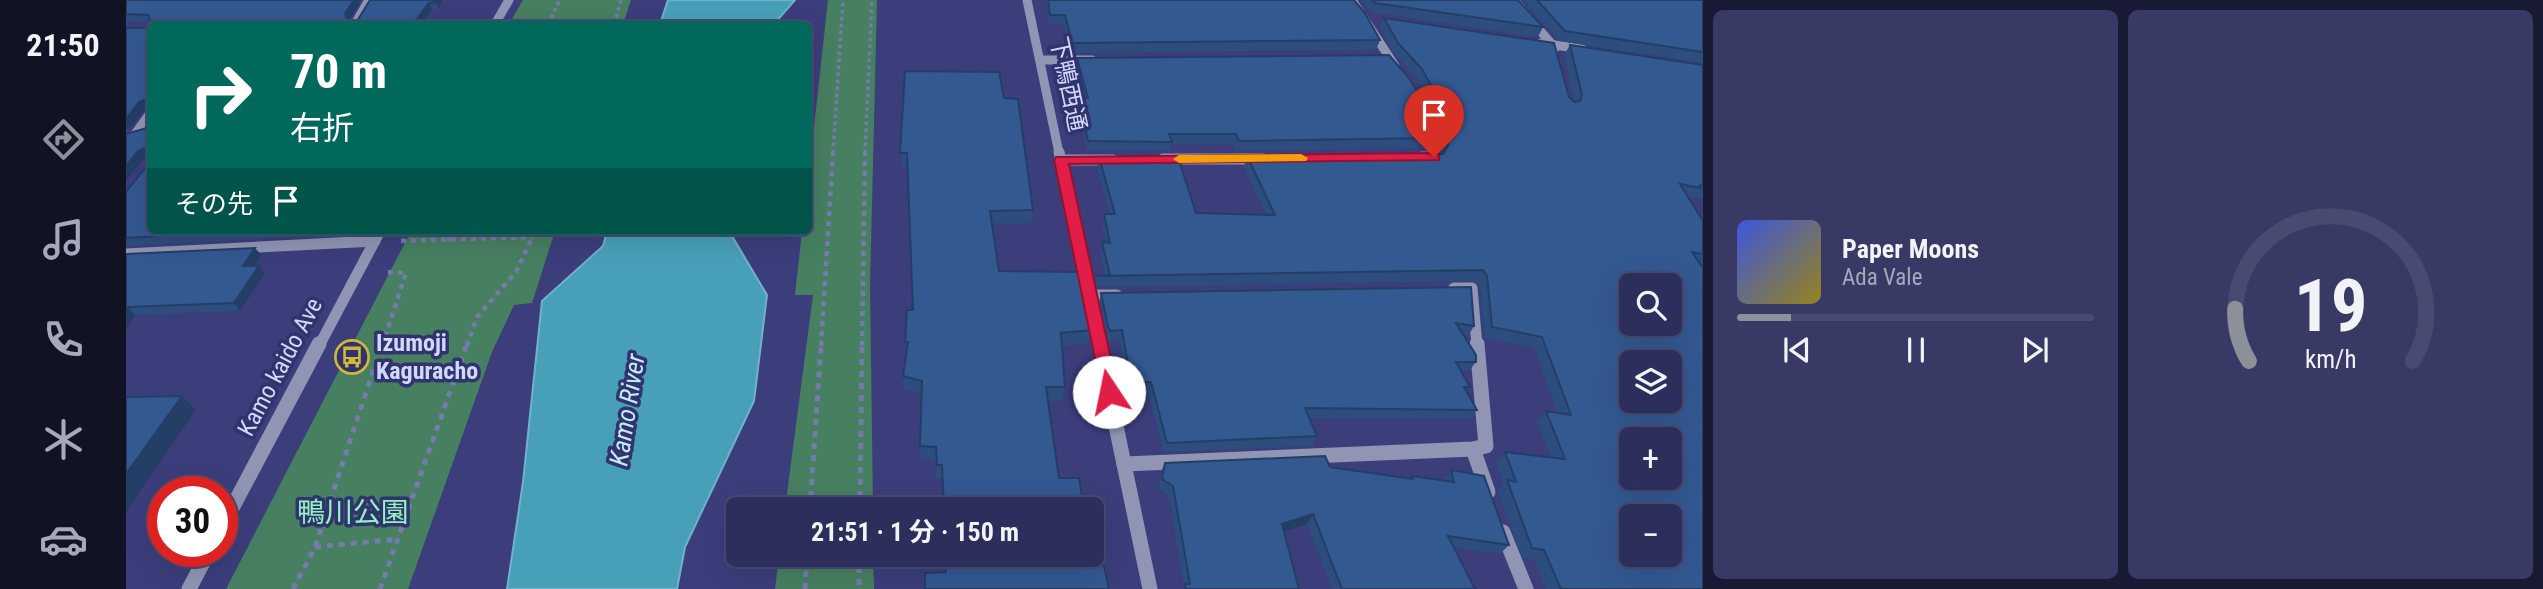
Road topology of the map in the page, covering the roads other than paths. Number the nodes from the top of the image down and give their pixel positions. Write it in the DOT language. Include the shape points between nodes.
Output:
graph roads {
  1 [pos="369,0"];
  2 [pos="509,0"];
  3 [pos="1027,0"];
  4 [pos="1352,0"];
  5 [pos="1513,0"];
  6 [pos="1367,19"];
  7 [pos="357,21"];
  8 [pos="497,21"];
  9 [pos="1381,21"];
  10 [pos="1527,41"];
  11 [pos="1554,45"];
  12 [pos="1595,51"];
  13 [pos="1388,57"];
  14 [pos="1557,57"];
  15 [pos="1374,58"];
  16 [pos="1040,60"];
  17 [pos="1109,60"];
  18 [pos="147,116"];
  19 [pos="131,135"];
  20 [pos="1407,158"];
  21 [pos="1158,159"];
  22 [pos="1282,159"];
  23 [pos="1061,160"];
  24 [pos="1130,160"];
  25 [pos="303,235"];
  26 [pos="377,236"];
  27 [pos="297,245"];
  28 [pos="126,254"];
  29 [pos="1445,288"];
  30 [pos="1090,295"];
  31 [pos="1130,295"];
  32 [pos="1473,449"];
  33 [pos="1124,464"];
  34 [pos="238,497"];
  35 [pos="201,567"];
  36 [pos="189,589"];
  37 [pos="1150,589"];
  38 [pos="1526,589"];
  1 -- 7 [label="street"];
  2 -- 8 [label="street"];
  3 -- 16 [label="street, 下鴨西通"];
  4 -- 6 [label="street"];
  5 -- 11 [label="street"];
  6 -- 9 [label="street"];
  6 -- 13 [label="street"];
  10 -- 11 [label="street"];
  11 -- 12 [label="street"];
  11 -- 14 [label="street"];
  13 -- 15 [label="street"];
  13 -- 20 [label="street" via="1429,115 1434,157"];
  16 -- 17 [label="street"];
  16 -- 23 [label="street, 下鴨西通"];
  18 -- 19 [label="street"];
  21 -- 22 [label="street"];
  23 -- 24 [label="street"];
  23 -- 30 [label="street, 下鴨西通"];
  25 -- 27 [label="street"];
  26 -- 27 [label="street"];
  26 -- 34 [label="street, Kamo kaido Ave"];
  27 -- 28 [label="street"];
  29 -- 32 [label="street" via="1472,288 1486,446"];
  30 -- 31 [label="street"];
  30 -- 33 [label="street, 下鴨西通"];
  32 -- 33 [label="street"];
  32 -- 38 [label="street"];
  33 -- 37 [label="street, 下鴨西通"];
  35 -- 36 [label="street"];
}
